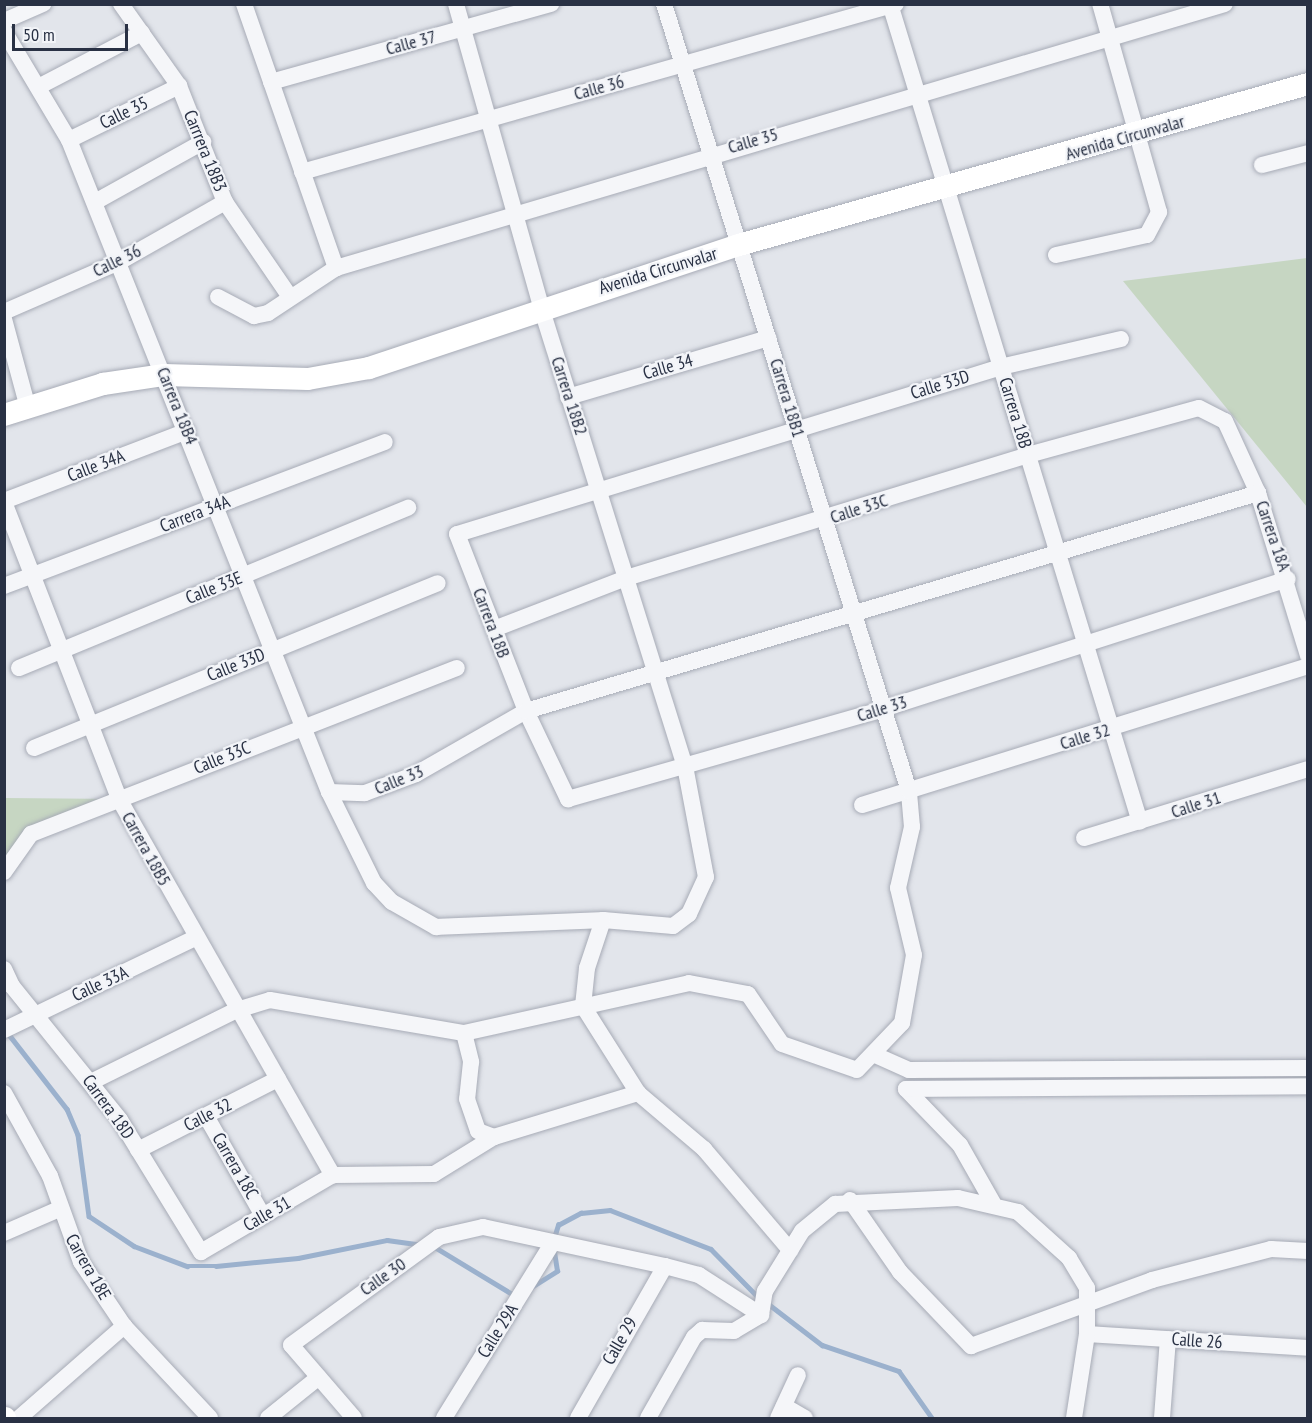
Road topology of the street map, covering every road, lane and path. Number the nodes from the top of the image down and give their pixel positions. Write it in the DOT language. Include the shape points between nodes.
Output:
graph roads {
  1 [pos="43,4"];
  2 [pos="121,4"];
  3 [pos="244,4"];
  4 [pos="456,4"];
  5 [pos="551,4"];
  6 [pos="664,4"];
  7 [pos="1100,4"];
  8 [pos="1225,4"];
  9 [pos="892,5"];
  10 [pos="4,21"];
  11 [pos="463,29"];
  12 [pos="4,31"];
  13 [pos="142,33"];
  14 [pos="1110,39"];
  15 [pos="683,65"];
  16 [pos="271,82"];
  17 [pos="1308,84"];
  18 [pos="40,86"];
  19 [pos="179,86"];
  20 [pos="917,93"];
  21 [pos="488,119"];
  22 [pos="1141,135"];
  23 [pos="69,140"];
  24 [pos="203,142"];
  25 [pos="1308,153"];
  26 [pos="711,154"];
  27 [pos="1262,165"];
  28 [pos="302,172"];
  29 [pos="946,188"];
  30 [pos="94,202"];
  31 [pos="225,202"];
  32 [pos="514,211"];
  33 [pos="739,245"];
  34 [pos="1056,255"];
  35 [pos="119,262"];
  36 [pos="336,268"];
  37 [pos="218,297"];
  38 [pos="290,297"];
  39 [pos="541,308"];
  40 [pos="4,312"];
  41 [pos="4,319"];
  42 [pos="768,338"];
  43 [pos="1121,339"];
  44 [pos="1001,367"];
  45 [pos="164,375"];
  46 [pos="568,397"];
  47 [pos="28,408"];
  48 [pos="4,415"];
  49 [pos="1225,421"];
  50 [pos="796,429"];
  51 [pos="187,431"];
  52 [pos="385,442"];
  53 [pos="1028,454"];
  54 [pos="599,488"];
  55 [pos="1258,493"];
  56 [pos="4,502"];
  57 [pos="217,506"];
  58 [pos="408,507"];
  59 [pos="824,520"];
  60 [pos="1057,553"];
  61 [pos="33,575"];
  62 [pos="244,575"];
  63 [pos="626,578"];
  64 [pos="1288,579"];
  65 [pos="438,583"];
  66 [pos="4,586"];
  67 [pos="1301,603"];
  68 [pos="854,614"];
  69 [pos="494,630"];
  70 [pos="1086,645"];
  71 [pos="61,650"];
  72 [pos="274,650"];
  73 [pos="1308,656"];
  74 [pos="1308,666"];
  75 [pos="19,668"];
  76 [pos="457,668"];
  77 [pos="656,672"];
  78 [pos="883,709"];
  79 [pos="526,711"];
  80 [pos="90,724"];
  81 [pos="304,726"];
  82 [pos="1112,730"];
  83 [pos="34,748"];
  84 [pos="685,766"];
  85 [pos="1308,769"];
  86 [pos="909,791"];
  87 [pos="329,792"];
  88 [pos="119,799"];
  89 [pos="862,805"];
  90 [pos="1140,822"];
  91 [pos="1084,838"];
  92 [pos="4,872"];
  93 [pos="603,920"];
  94 [pos="195,938"];
  95 [pos="4,969"];
  96 [pos="583,1006"];
  97 [pos="237,1010"];
  98 [pos="35,1015"];
  99 [pos="4,1030"];
  100 [pos="464,1033"];
  101 [pos="873,1054"];
  102 [pos="1308,1068"];
  103 [pos="278,1079"];
  104 [pos="92,1082"];
  105 [pos="1308,1086"];
  106 [pos="4,1093"];
  107 [pos="638,1093"];
  108 [pos="206,1116"];
  109 [pos="10,1120"];
  110 [pos="494,1137"];
  111 [pos="138,1150"];
  112 [pos="333,1175"];
  113 [pos="850,1200"];
  114 [pos="993,1203"];
  115 [pos="57,1210"];
  116 [pos="263,1216"];
  117 [pos="4,1233"];
  118 [pos="552,1244"];
  119 [pos="790,1251"];
  120 [pos="1308,1251"];
  121 [pos="201,1252"];
  122 [pos="665,1266"];
  123 [pos="1087,1302"];
  124 [pos="761,1315"];
  125 [pos="124,1326"];
  126 [pos="1087,1334"];
  127 [pos="1168,1339"];
  128 [pos="1308,1348"];
  129 [pos="798,1375"];
  130 [pos="319,1377"];
  131 [pos="781,1412"];
  132 [pos="19,1419"];
  133 [pos="210,1419"];
  134 [pos="268,1419"];
  135 [pos="354,1419"];
  136 [pos="444,1419"];
  137 [pos="578,1419"];
  138 [pos="648,1419"];
  139 [pos="805,1419"];
  140 [pos="1074,1419"];
  141 [pos="1162,1419"];
  1 -- 10 [label="street"];
  2 -- 13 [label="street, Carrrera 18B3"];
  3 -- 16 [label="street"];
  4 -- 11 [label="street, Carrera 18B2"];
  5 -- 11 [label="street, Calle 37"];
  6 -- 15 [label="street, Carrera 18B1"];
  7 -- 14 [label="street"];
  8 -- 14 [label="street, Calle 35"];
  9 -- 15 [label="street, Calle 36"];
  9 -- 20 [label="street, Carrera 18B"];
  11 -- 16 [label="street, Calle 37"];
  11 -- 21 [label="street, Carrera 18B2"];
  12 -- 18 [label="street, Carrera 18B4"];
  13 -- 18 [label="street"];
  13 -- 19 [label="street, Carrrera 18B3"];
  14 -- 20 [label="street, Calle 35"];
  14 -- 22 [label="street"];
  15 -- 21 [label="street, Calle 36"];
  15 -- 26 [label="street, Carrera 18B1"];
  16 -- 28 [label="street"];
  17 -- 22 [label="main road, Avenida Circunvalar"];
  18 -- 23 [label="street, Carrera 18B4"];
  19 -- 23 [label="street, Calle 35"];
  19 -- 24 [label="street, Carrrera 18B3"];
  20 -- 26 [label="street, Calle 35"];
  20 -- 29 [label="street, Carrera 18B"];
  21 -- 28 [label="street, Calle 36"];
  21 -- 32 [label="street, Carrera 18B2"];
  22 -- 29 [label="main road, Avenida Circunvalar"];
  22 -- 34 [label="street" via="1159,212 1153,229 1147,235"];
  23 -- 30 [label="street, Carrera 18B4"];
  24 -- 30 [label="street"];
  24 -- 31 [label="street, Carrrera 18B3"];
  25 -- 27 [label="street"];
  26 -- 32 [label="street, Calle 35"];
  26 -- 33 [label="street, Carrera 18B1"];
  28 -- 36 [label="street"];
  29 -- 33 [label="main road, Avenida Circunvalar"];
  29 -- 44 [label="street, Carrera 18B"];
  30 -- 35 [label="street, Carrera 18B4"];
  31 -- 35 [label="street, Calle 36"];
  31 -- 38 [label="street, Carrrera 18B3"];
  32 -- 36 [label="street, Calle 35"];
  32 -- 39 [label="street, Carrera 18B2"];
  33 -- 39 [label="main road, Avenida Circunvalar"];
  33 -- 42 [label="street, Carrera 18B1"];
  35 -- 40 [label="street, Calle 36"];
  35 -- 45 [label="street, Carrera 18B4"];
  36 -- 38 [label="street, Calle 35"];
  37 -- 38 [label="street, Calle 35" via="254,316 268,313"];
  39 -- 45 [label="main road, Avenida Circunvalar" via="369,368 339,374 308,379"];
  39 -- 46 [label="street, Carrera 18B2"];
  41 -- 47 [label="street"];
  42 -- 46 [label="street, Calle 34"];
  42 -- 50 [label="street, Carrera 18B1"];
  43 -- 44 [label="street, Calle 33D"];
  44 -- 50 [label="street, Calle 33D"];
  44 -- 53 [label="street, Carrera 18B"];
  45 -- 47 [label="main road, Avenida Circunvalar" via="104,384"];
  45 -- 51 [label="street, Carrera 18B4"];
  46 -- 54 [label="street, Carrera 18B2"];
  47 -- 48 [label="main road, Avenida Circunvalar"];
  49 -- 53 [label="street, Calle 33C" via="1199,408"];
  49 -- 55 [label="street, Carrera 18A"];
  50 -- 54 [label="street"];
  50 -- 59 [label="street, Carrera 18B1"];
  51 -- 56 [label="street, Calle 34A"];
  51 -- 57 [label="street, Carrera 18B4"];
  52 -- 57 [label="street, Carrera 34A"];
  53 -- 59 [label="street, Calle 33C"];
  53 -- 60 [label="street, Carrera 18B"];
  54 -- 63 [label="street, Carrera 18B2"];
  54 -- 69 [label="street, Carrera 18B" via="457,534"];
  55 -- 60 [label="street, Calle 33"];
  55 -- 64 [label="street, Carrera 18A"];
  56 -- 61 [label="street, Carrera 18B5"];
  57 -- 61 [label="street, Carrera 34A"];
  57 -- 62 [label="street, Carrera 18B4"];
  58 -- 62 [label="street, Calle 33E"];
  59 -- 63 [label="street, Calle 33C"];
  59 -- 68 [label="street, Carrera 18B1"];
  60 -- 68 [label="street, Calle 33"];
  60 -- 70 [label="street, Carrera 18B"];
  61 -- 66 [label="street, Carrera 34A"];
  61 -- 71 [label="street, Carrera 18B5"];
  62 -- 71 [label="street, Calle 33E"];
  62 -- 72 [label="street, Carrera 18B4"];
  63 -- 69 [label="street, Calle 33C"];
  63 -- 77 [label="street, Carrera 18B2"];
  64 -- 67 [label="street, Carrera 18A"];
  64 -- 70 [label="street, Calle 33"];
  65 -- 72 [label="street, Calle 33D"];
  67 -- 73 [label="street, Carrera 18A"];
  68 -- 77 [label="street, Calle 33"];
  68 -- 78 [label="street, Carrera 18B1"];
  69 -- 79 [label="street, Carrera 18B"];
  70 -- 78 [label="street, Calle 33"];
  70 -- 82 [label="street, Carrera 18B"];
  71 -- 75 [label="street, Calle 33E"];
  71 -- 80 [label="street, Carrera 18B5"];
  72 -- 80 [label="street, Calle 33D"];
  72 -- 81 [label="street, Carrera 18B4"];
  74 -- 82 [label="street, Calle 32"];
  76 -- 81 [label="street, Calle 33C"];
  77 -- 79 [label="street, Calle 33"];
  77 -- 84 [label="street, Carrera 18B2"];
  78 -- 84 [label="street, Calle 33"];
  78 -- 86 [label="street, Carrera 18B1"];
  79 -- 84 [label="street, Calle 33" via="568,799"];
  79 -- 87 [label="street, Calle 33" via="416,774 365,793"];
  80 -- 83 [label="street, Calle 33D"];
  80 -- 88 [label="street, Carrera 18B5"];
  81 -- 87 [label="street, Carrera 18B4"];
  81 -- 88 [label="street, Calle 33C"];
  82 -- 86 [label="street, Calle 32"];
  82 -- 90 [label="street, Carrera 18B"];
  84 -- 93 [label="street, Carrera 18B2" via="706,876 689,914 673,926"];
  85 -- 90 [label="street, Calle 31"];
  86 -- 89 [label="street, Calle 32"];
  86 -- 101 [label="street, Carrera 18B1" via="912,827 898,888 914,955 902,1023"];
  87 -- 93 [label="street, Carrera 18B4" via="374,883 392,902 436,927"];
  88 -- 92 [label="street, Calle 33C" via="31,834"];
  88 -- 94 [label="street, Carrera 18B5"];
  90 -- 91 [label="street, Calle 31"];
  93 -- 96 [label="street" via="587,968"];
  94 -- 97 [label="street, Carrera 18B5"];
  94 -- 98 [label="street, Calle 33A"];
  95 -- 98 [label="street, Carrera 18D"];
  96 -- 100 [label="street"];
  96 -- 101 [label="street, Carrera 18B1" via="689,983 748,994 782,1044 857,1070"];
  96 -- 107 [label="street"];
  97 -- 100 [label="street" via="270,1000"];
  97 -- 103 [label="street, Carrera 18B5"];
  97 -- 104 [label="street"];
  98 -- 99 [label="street, Calle 33A"];
  98 -- 104 [label="street, Carrera 18D"];
  100 -- 110 [label="street" via="471,1062 467,1099 478,1131"];
  101 -- 102 [label="street" via="909,1070"];
  103 -- 108 [label="street, Calle 32"];
  103 -- 112 [label="street, Carrera 18B5"];
  104 -- 111 [label="street, Carrera 18D"];
  105 -- 114 [label="street" via="906,1089 960,1145"];
  106 -- 109 [label="street, Carrera 18E"];
  107 -- 110 [label="street"];
  107 -- 119 [label="street" via="704,1149"];
  108 -- 111 [label="street, Calle 32"];
  108 -- 116 [label="street, Carrera 18C"];
  109 -- 115 [label="street, Carrera 18E" via="50,1176"];
  110 -- 112 [label="street" via="434,1174"];
  111 -- 121 [label="street, Carrera 18D"];
  112 -- 116 [label="street, Calle 31"];
  113 -- 114 [label="street" via="958,1198"];
  113 -- 119 [label="street" via="835,1204 802,1231"];
  113 -- 123 [label="street" via="900,1272 971,1346"];
  114 -- 123 [label="street" via="1018,1212 1069,1258 1087,1288"];
  115 -- 117 [label="street"];
  115 -- 125 [label="street, Carrera 18E" via="81,1262"];
  116 -- 121 [label="street, Calle 31"];
  118 -- 122 [label="street"];
  118 -- 130 [label="street, Calle 30" via="483,1227 440,1237 291,1345"];
  118 -- 136 [label="street, Calle 29A"];
  119 -- 124 [label="street" via="765,1291"];
  120 -- 123 [label="street" via="1271,1249"];
  122 -- 124 [label="street" via="699,1275"];
  122 -- 137 [label="street, Calle 29"];
  123 -- 126 [label="street"];
  124 -- 138 [label="street" via="734,1331 702,1330 694,1337"];
  125 -- 132 [label="street"];
  125 -- 133 [label="street, Carrera 18E"];
  126 -- 127 [label="street, Calle 26"];
  126 -- 140 [label="street"];
  127 -- 128 [label="street, Calle 26"];
  127 -- 141 [label="street"];
  129 -- 131 [label="street"];
  130 -- 134 [label="street"];
  130 -- 135 [label="street"];
  131 -- 139 [label="street"];
}
